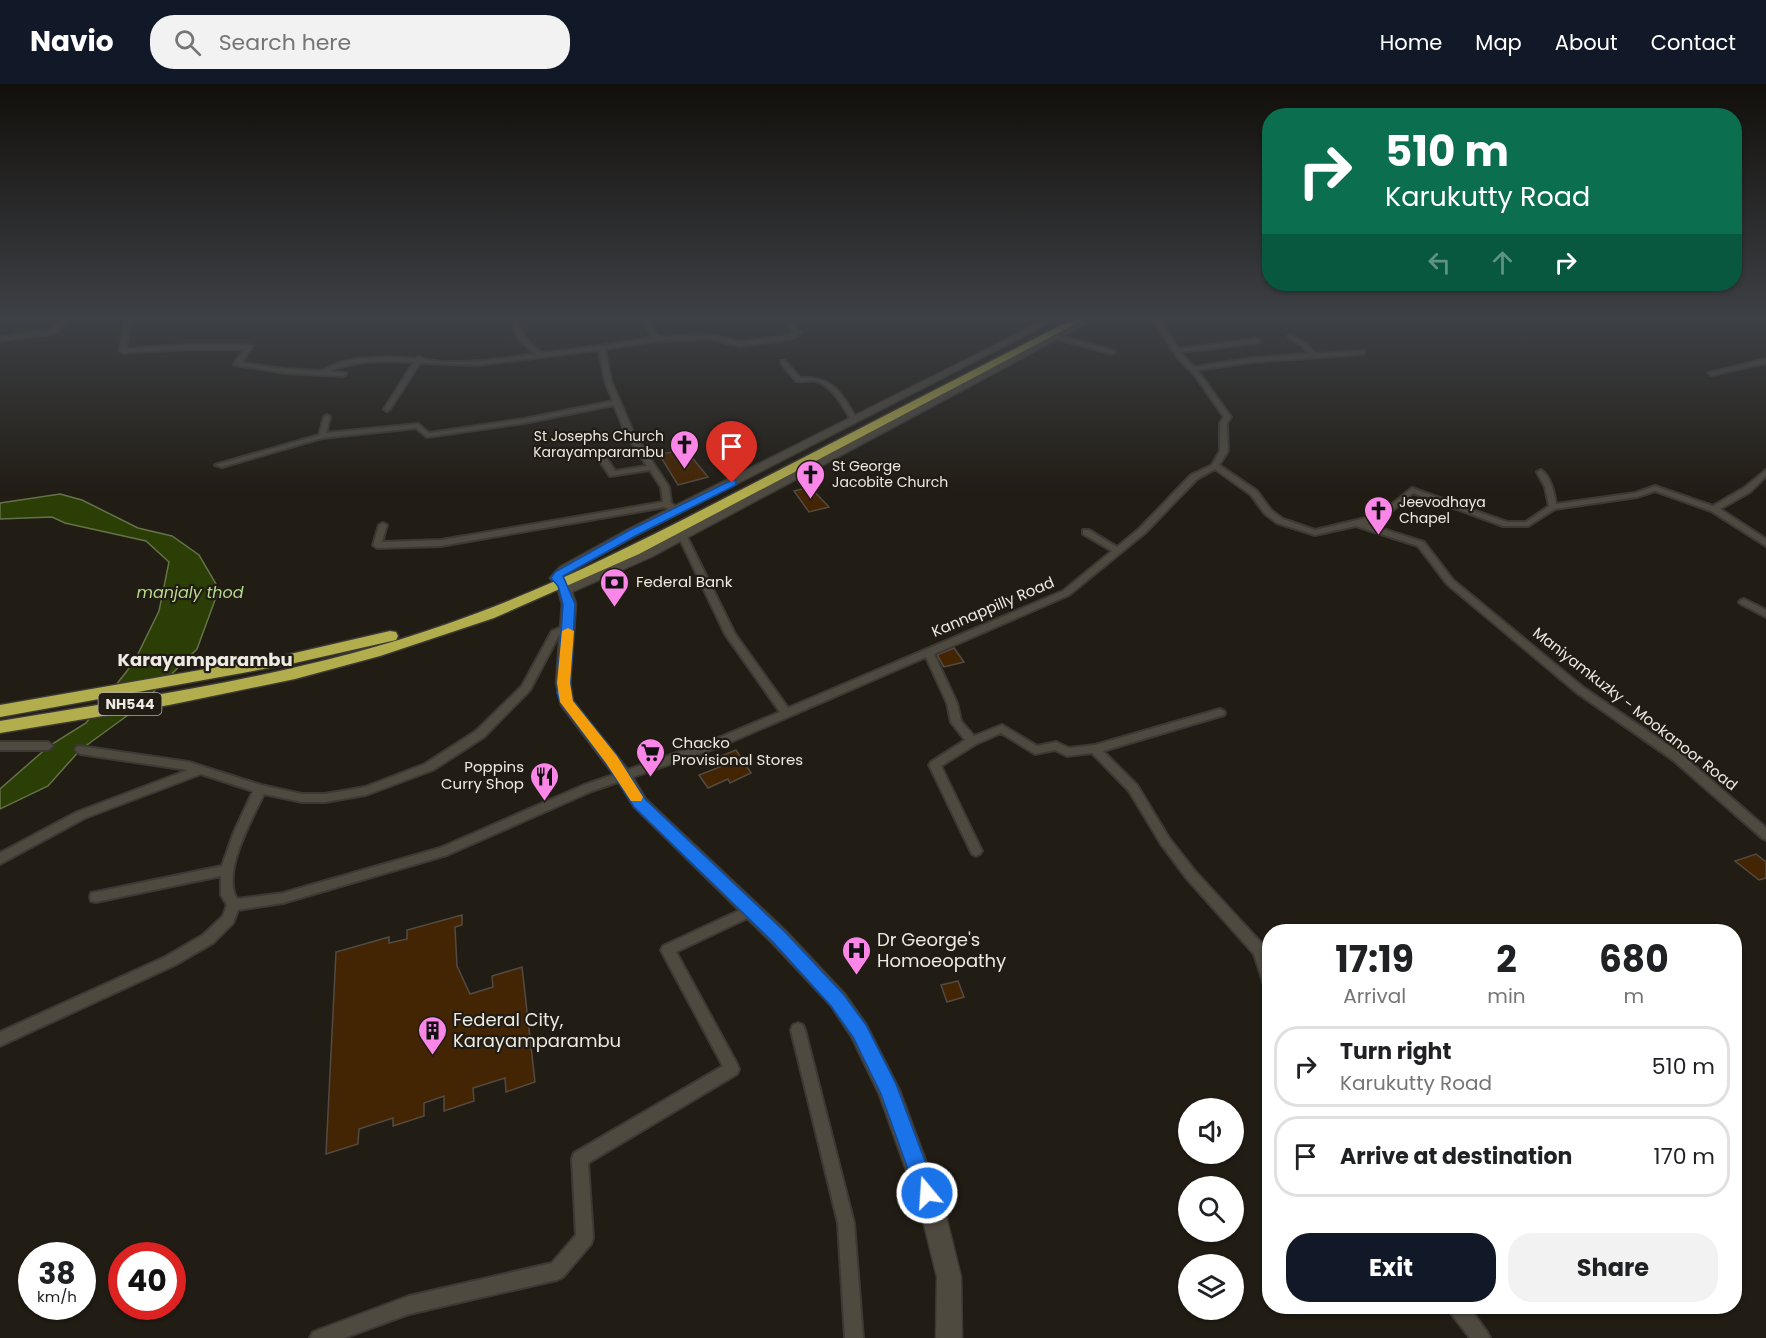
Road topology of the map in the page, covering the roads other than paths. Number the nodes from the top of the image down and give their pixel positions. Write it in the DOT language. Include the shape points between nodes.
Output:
graph roads {
  1 [pos="407,379"];
  2 [pos="608,379"];
  3 [pos="797,379"];
  4 [pos="935,379"];
  5 [pos="951,379"];
  6 [pos="966,379"];
  7 [pos="978,379"];
  8 [pos="1199,379"];
  9 [pos="618,402"];
  10 [pos="387,409"];
  11 [pos="327,417"];
  12 [pos="854,420"];
  13 [pos="322,436"];
  14 [pos="601,457"];
  15 [pos="219,465"];
  16 [pos="1215,466"];
  17 [pos="650,468"];
  18 [pos="1541,472"];
  19 [pos="1766,472"];
  20 [pos="1553,507"];
  21 [pos="671,508"];
  22 [pos="1714,509"];
  23 [pos="1356,524"];
  24 [pos="383,525"];
  25 [pos="1086,532"];
  26 [pos="682,536"];
  27 [pos="1766,543"];
  28 [pos="1118,551"];
  29 [pos="561,585"];
  30 [pos="1744,602"];
  31 [pos="1766,614"];
  32 [pos="569,627"];
  33 [pos="928,652"];
  34 [pos="212,681"];
  35 [pos="0,711"];
  36 [pos="785,712"];
  37 [pos="1220,713"];
  38 [pos="0,727"];
  39 [pos="972,741"];
  40 [pos="0,746"];
  41 [pos="48,746"];
  42 [pos="1095,748"];
  43 [pos="80,750"];
  44 [pos="202,769"];
  45 [pos="623,775"];
  46 [pos="260,789"];
  47 [pos="1766,835"];
  48 [pos="976,850"];
  49 [pos="0,859"];
  50 [pos="226,870"];
  51 [pos="96,897"];
  52 [pos="234,905"];
  53 [pos="751,910"];
  54 [pos="1262,958"];
  55 [pos="798,1030"];
  56 [pos="0,1039"];
  57 [pos="1462,1314"];
  58 [pos="319,1338"];
  59 [pos="854,1338"];
  60 [pos="949,1338"];
  61 [pos="1481,1338"];
  1 -- 10 [label="street"];
  2 -- 9 [label="street"];
  3 -- 12 [label="street" via="817,380 827,386"];
  4 -- 12 [label="street"];
  5 -- 29 [label="highway, NH544"];
  6 -- 29 [label="highway, NH544"];
  7 -- 26 [label="street"];
  8 -- 16 [label="street" via="1228,417 1223,423 1224,451"];
  9 -- 13 [label="street" via="427,435 418,426"];
  9 -- 17 [label="street" via="630,434"];
  11 -- 13 [label="street"];
  12 -- 21 [label="street"];
  13 -- 15 [label="street"];
  14 -- 17 [label="street" via="613,474"];
  16 -- 23 [label="street" via="1254,493 1280,521 1314,533"];
  16 -- 28 [label="street, Kannappilly Road" via="1194,477"];
  17 -- 21 [label="street" via="664,487"];
  18 -- 20 [label="street"];
  19 -- 22 [label="street" via="1747,490"];
  20 -- 22 [label="street" via="1637,495 1655,488"];
  20 -- 23 [label="street" via="1519,526 1412,490 1378,519"];
  21 -- 24 [label="street" via="402,546 377,545"];
  21 -- 29 [label="street" via="564,570"];
  22 -- 27 [label="street"];
  23 -- 47 [label="street, Maniyamkuzky - Mookanoor Road" via="1406,537 1427,548 1445,577 1559,673 1677,757"];
  25 -- 28 [label="street"];
  26 -- 29 [label="street" via="615,570"];
  26 -- 36 [label="street" via="730,634"];
  28 -- 33 [label="street, Kannappilly Road" via="1066,593"];
  29 -- 32 [label="street" via="569,604"];
  29 -- 34 [label="highway, NH544" via="480,618 336,663"];
  30 -- 31 [label="street"];
  32 -- 45 [label="street" via="563,683 566,702"];
  32 -- 46 [label="street" via="553,635 533,677 506,710 465,745 429,767 381,786 338,796 302,798"];
  33 -- 36 [label="street, Kannappilly Road"];
  33 -- 39 [label="street" via="957,722"];
  34 -- 35 [label="highway, NH544" via="70,698"];
  34 -- 38 [label="highway, NH544"];
  36 -- 45 [label="street, Kannappilly Road" via="715,744"];
  37 -- 42 [label="street"];
  39 -- 42 [label="street" via="1002,729 1035,750 1056,746 1067,752"];
  39 -- 48 [label="street" via="935,765"];
  40 -- 41 [label="street"];
  42 -- 54 [label="street" via="1132,788 1191,875"];
  43 -- 44 [label="street"];
  44 -- 46 [label="street"];
  44 -- 49 [label="street" via="81,815"];
  45 -- 52 [label="street, Kannappilly Road" via="423,860 283,898"];
  45 -- 53 [label="street" via="640,803"];
  46 -- 50 [label="street"];
  50 -- 51 [label="street"];
  50 -- 52 [label="street" via="226,896"];
  52 -- 56 [label="street" via="219,929 180,956"];
  53 -- 58 [label="street" via="668,950 732,1069 580,1159 585,1238 557,1271 409,1305"];
  53 -- 60 [label="street" via="838,1000 890,1091 933,1212 949,1276"];
  55 -- 59 [label="street" via="846,1223"];
  57 -- 61 [label="street"];
}
